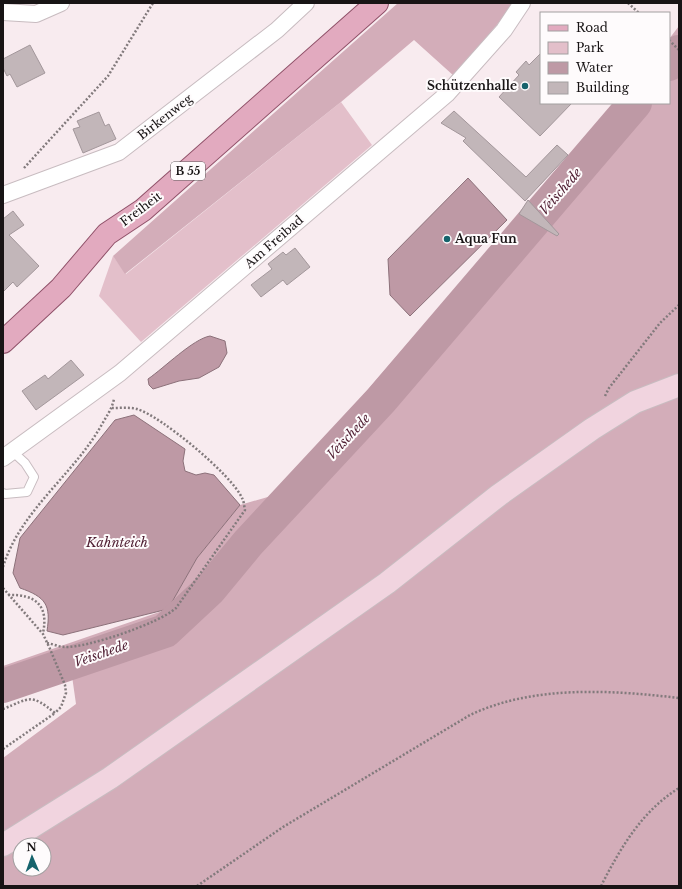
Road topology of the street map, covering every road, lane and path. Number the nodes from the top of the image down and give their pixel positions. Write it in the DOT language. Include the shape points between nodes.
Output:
graph roads {
  1 [pos="61,3"];
  2 [pos="153,3"];
  3 [pos="306,3"];
  4 [pos="377,3"];
  5 [pos="522,3"];
  6 [pos="628,3"];
  7 [pos="3,12"];
  8 [pos="638,12"];
  9 [pos="670,41"];
  10 [pos="679,50"];
  11 [pos="19,173"];
  12 [pos="3,195"];
  13 [pos="679,305"];
  14 [pos="3,342"];
  15 [pos="120,373"];
  16 [pos="679,385"];
  17 [pos="603,402"];
  18 [pos="112,408"];
  19 [pos="8,454"];
  20 [pos="3,492"];
  21 [pos="3,564"];
  22 [pos="3,588"];
  23 [pos="8,595"];
  24 [pos="43,634"];
  25 [pos="47,643"];
  26 [pos="679,698"];
  27 [pos="3,709"];
  28 [pos="55,713"];
  29 [pos="3,748"];
  30 [pos="679,788"];
  31 [pos="3,845"];
  32 [pos="197,886"];
  33 [pos="601,886"];
  1 -- 7 [label="street" via="36,14"];
  2 -- 11 [label="path" via="108,76"];
  3 -- 12 [label="street, Birkenweg" via="277,30 119,152"];
  4 -- 14 [label="main road, Freiheit / B 55" via="144,210 107,234 61,288"];
  5 -- 15 [label="street, Am Freibad" via="504,30 447,94"];
  6 -- 8 [label="path"];
  9 -- 10 [label="path"];
  13 -- 17 [label="path" via="660,324 609,388"];
  15 -- 18 [label="path"];
  15 -- 19 [label="street, Am Freibad"];
  16 -- 31 [label="main road" via="635,402 592,430 499,496 387,583 110,778"];
  18 -- 21 [label="path" via="92,443 20,530"];
  18 -- 25 [label="path" via="144,412 202,453 242,497 245,510 170,614 131,630 78,646 64,648"];
  19 -- 20 [label="lane" via="25,463 34,476 27,492"];
  22 -- 23 [label="path"];
  23 -- 24 [label="path"];
  23 -- 24 [label="path" via="22,595 37,601 44,615"];
  24 -- 25 [label="path"];
  25 -- 28 [label="path" via="66,693"];
  26 -- 32 [label="path" via="636,694 561,693 529,695 491,705 283,827"];
  27 -- 28 [label="path" via="31,698 38,700"];
  28 -- 29 [label="path"];
  30 -- 33 [label="path" via="668,794 644,817 620,850"];
}
